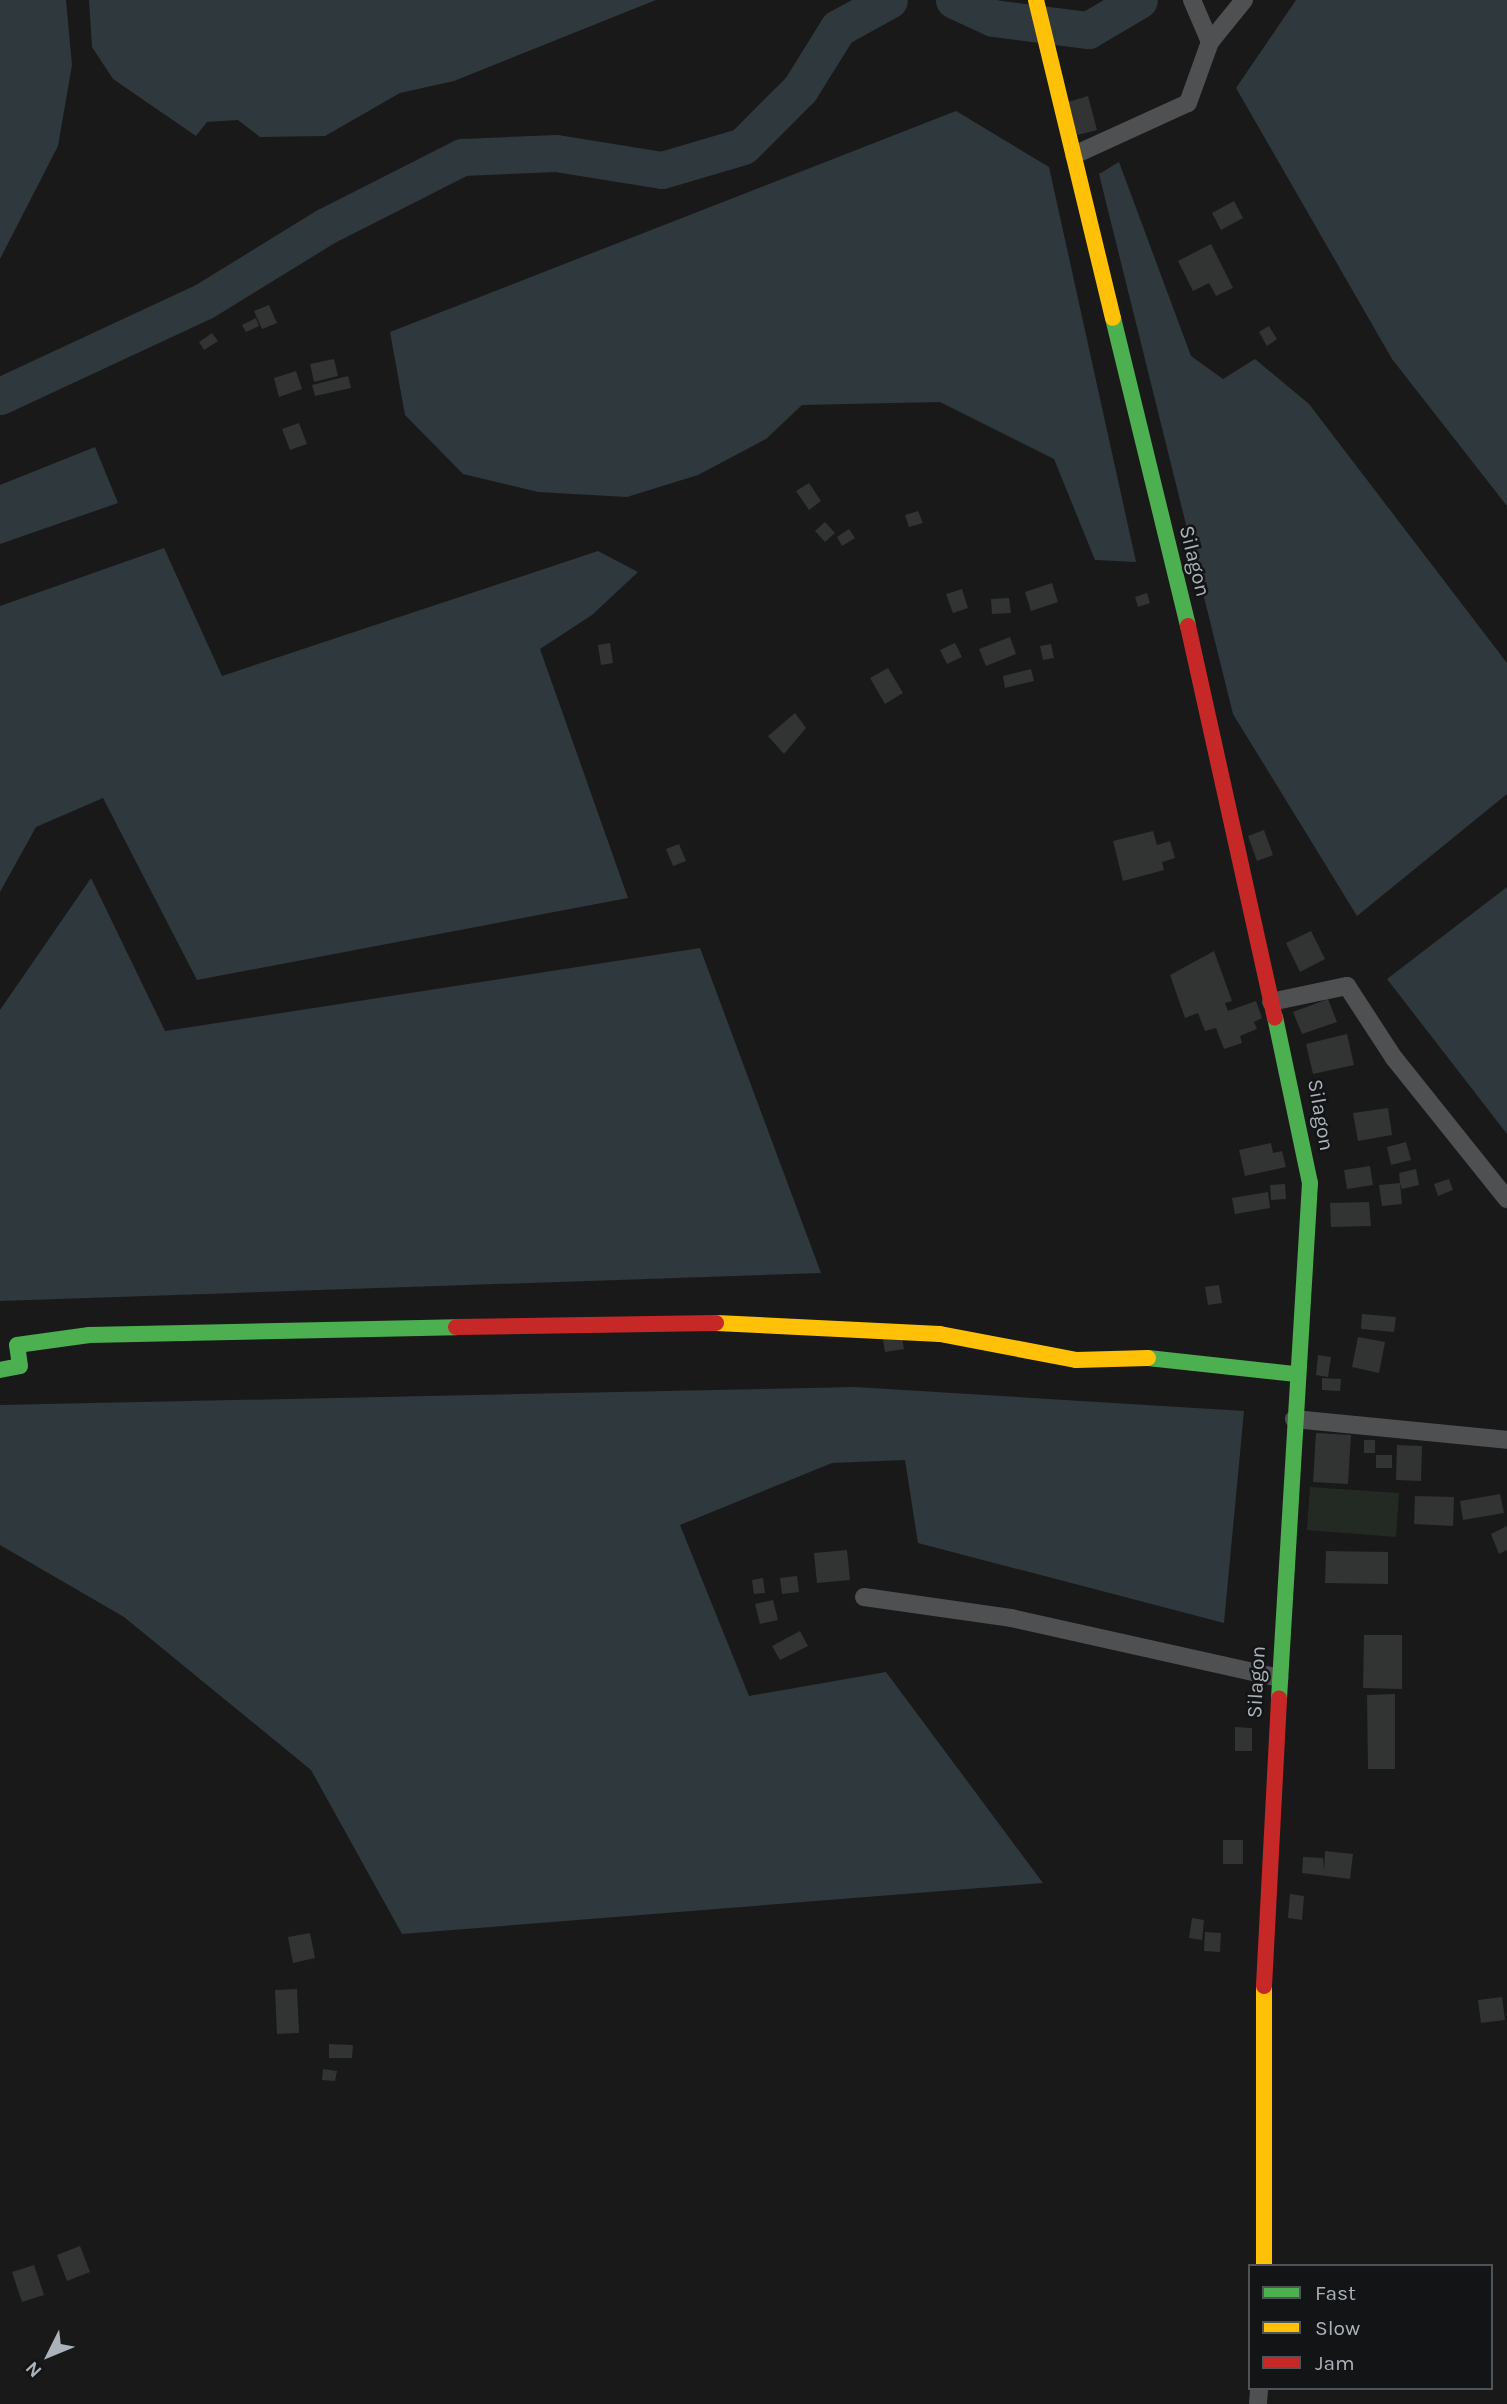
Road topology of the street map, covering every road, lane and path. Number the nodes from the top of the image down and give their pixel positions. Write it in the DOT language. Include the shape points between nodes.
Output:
graph roads {
  1 [pos="1036,0"];
  2 [pos="1192,0"];
  3 [pos="1244,0"];
  4 [pos="1210,43"];
  5 [pos="1074,155"];
  6 [pos="1272,1002"];
  7 [pos="1507,1199"];
  8 [pos="0,1370"];
  9 [pos="1296,1374"];
  10 [pos="1294,1419"];
  11 [pos="1507,1440"];
  12 [pos="864,1597"];
  13 [pos="1279,1678"];
  14 [pos="1264,2264"];
  1 -- 5 [label="street, Silagon"];
  2 -- 4 [label="street"];
  3 -- 4 [label="street"];
  4 -- 5 [label="street" via="1188,103"];
  5 -- 6 [label="street, Silagon"];
  6 -- 7 [label="street" via="1347,986 1394,1058"];
  6 -- 9 [label="street, Silagon" via="1310,1183"];
  8 -- 9 [label="street" via="20,1366 17,1345 89,1335 664,1322 849,1326 940,1334 1076,1360 1173,1357"];
  9 -- 10 [label="street, Silagon"];
  10 -- 11 [label="street"];
  10 -- 13 [label="street, Silagon"];
  12 -- 13 [label="street" via="1011,1618"];
  13 -- 14 [label="street, Silagon" via="1264,1946"];
}
